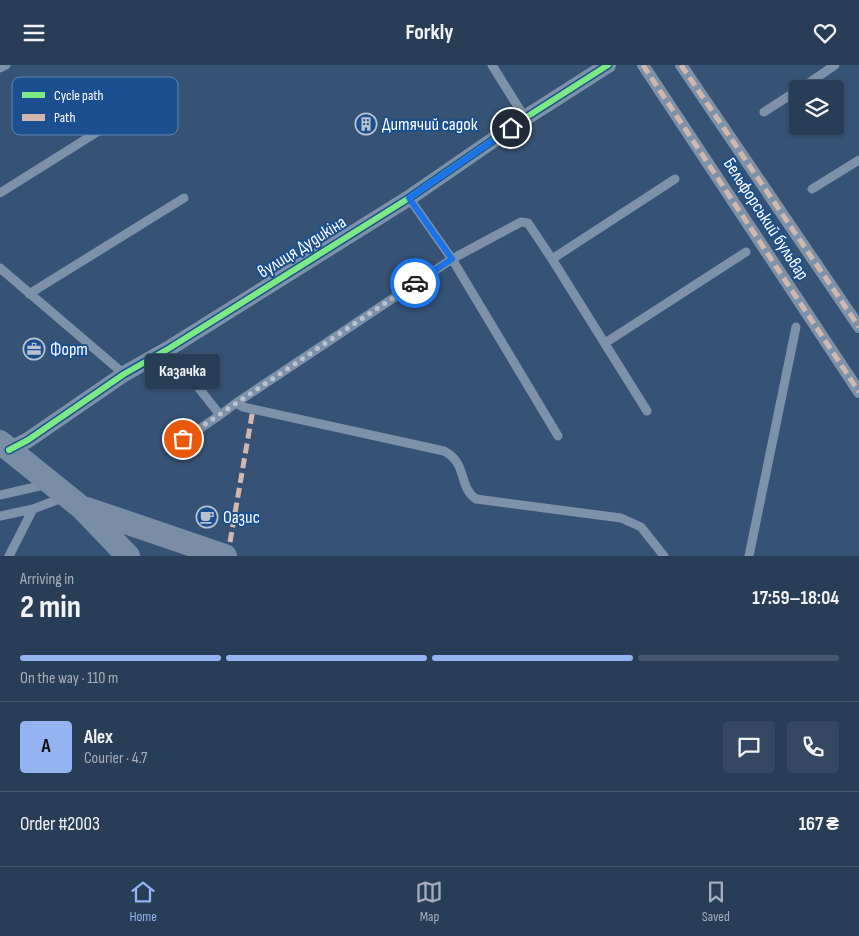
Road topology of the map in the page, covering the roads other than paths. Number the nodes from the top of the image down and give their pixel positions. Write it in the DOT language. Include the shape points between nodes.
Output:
graph roads {
  1 [pos="6,65"];
  2 [pos="492,65"];
  3 [pos="608,65"];
  4 [pos="643,65"];
  5 [pos="681,65"];
  6 [pos="835,65"];
  7 [pos="0,68"];
  8 [pos="812,80"];
  9 [pos="789,96"];
  10 [pos="764,112"];
  11 [pos="525,119"];
  12 [pos="92,135"];
  13 [pos="859,160"];
  14 [pos="675,179"];
  15 [pos="812,189"];
  16 [pos="0,193"];
  17 [pos="184,198"];
  18 [pos="409,198"];
  19 [pos="746,252"];
  20 [pos="452,259"];
  21 [pos="552,259"];
  22 [pos="0,268"];
  23 [pos="29,294"];
  24 [pos="796,327"];
  25 [pos="859,327"];
  26 [pos="605,343"];
  27 [pos="168,349"];
  28 [pos="124,374"];
  29 [pos="859,392"];
  30 [pos="236,403"];
  31 [pos="647,411"];
  32 [pos="220,415"];
  33 [pos="558,436"];
  34 [pos="183,439"];
  35 [pos="5,446"];
  36 [pos="0,495"];
  37 [pos="67,496"];
  38 [pos="33,509"];
  39 [pos="0,516"];
  40 [pos="10,556"];
  41 [pos="128,556"];
  42 [pos="225,556"];
  43 [pos="664,556"];
  44 [pos="749,556"];
  1 -- 7 [label="lane"];
  2 -- 11 [label="lane"];
  3 -- 11 [label="street, вулиця Дудикіна"];
  4 -- 29 [label="street, Бельфорський бульвар"];
  5 -- 25 [label="street, Бельфорський бульвар"];
  6 -- 8 [label="lane"];
  9 -- 10 [label="lane"];
  11 -- 18 [label="street, вулиця Дудикіна"];
  12 -- 16 [label="lane"];
  13 -- 15 [label="lane"];
  14 -- 21 [label="lane"];
  17 -- 23 [label="lane"];
  18 -- 20 [label="lane"];
  18 -- 27 [label="street, вулиця Дудикіна"];
  19 -- 26 [label="lane"];
  20 -- 21 [label="lane" via="524,221"];
  20 -- 30 [label="lane"];
  20 -- 33 [label="lane"];
  21 -- 26 [label="lane"];
  22 -- 23 [label="lane"];
  23 -- 28 [label="lane"];
  24 -- 44 [label="lane"];
  26 -- 31 [label="lane"];
  27 -- 28 [label="street, вулиця Дудикіна"];
  27 -- 32 [label="lane"];
  28 -- 35 [label="street, вулиця Дудикіна" via="28,440"];
  30 -- 32 [label="lane"];
  30 -- 43 [label="lane" via="444,451 458,461 469,493 476,499 621,518 641,527"];
  32 -- 34 [label="lane"];
  35 -- 37 [label="main road"];
  36 -- 37 [label="lane"];
  37 -- 38 [label="lane"];
  37 -- 41 [label="main road"];
  37 -- 42 [label="main road"];
  38 -- 39 [label="lane"];
  38 -- 40 [label="lane"];
}
